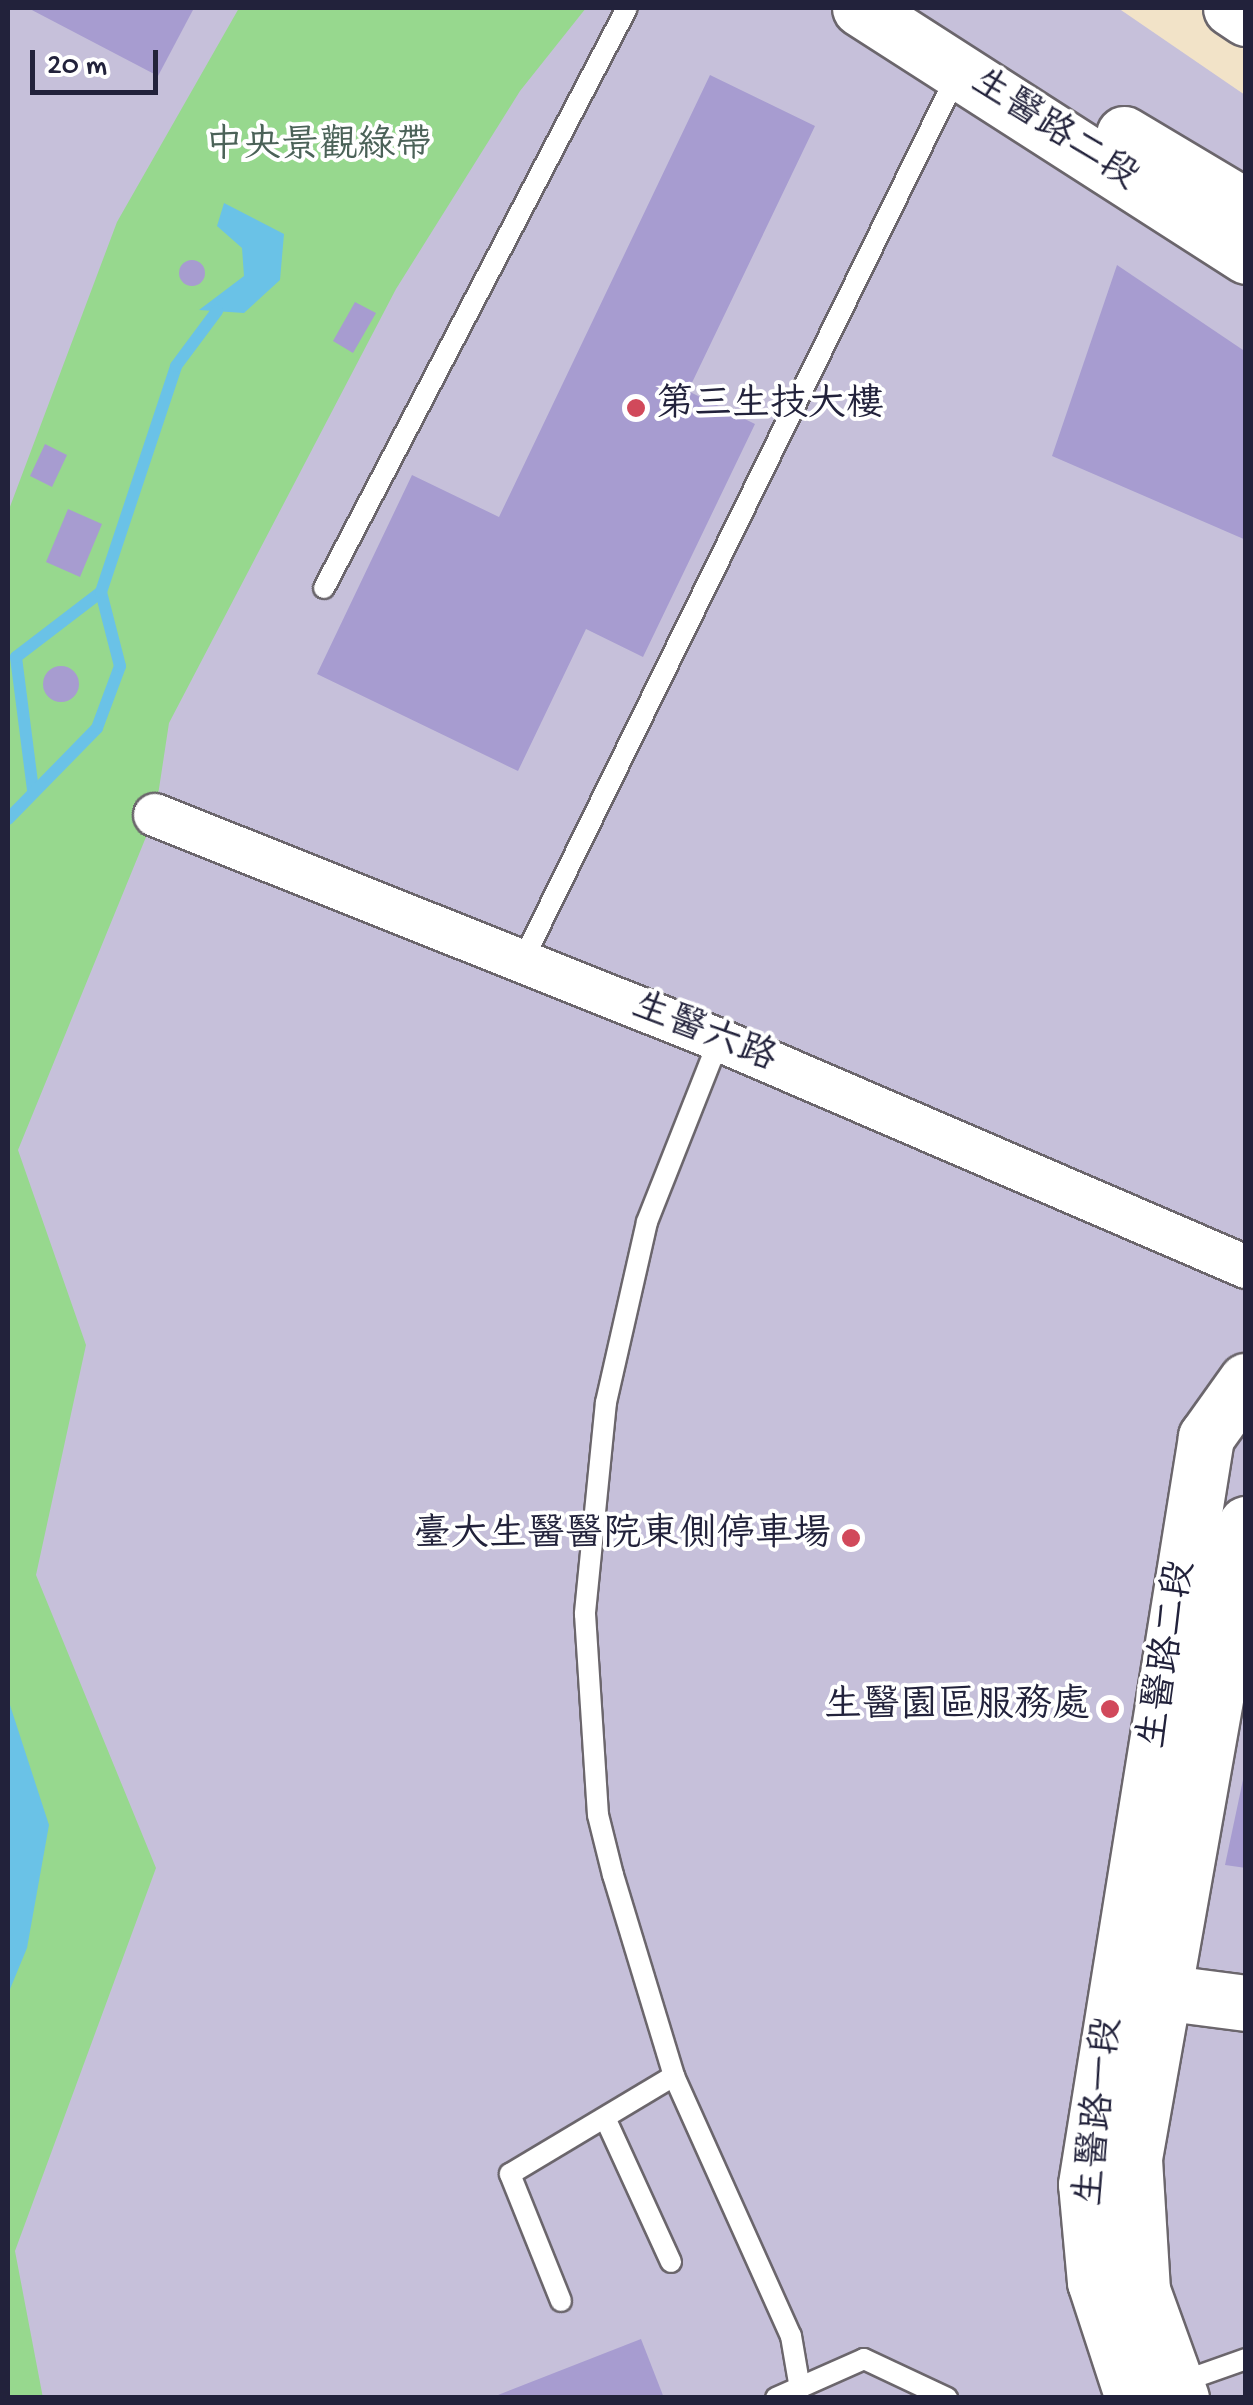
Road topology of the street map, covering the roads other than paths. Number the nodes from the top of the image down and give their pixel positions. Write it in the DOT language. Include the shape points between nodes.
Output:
graph roads {
  1 [pos="627,8"];
  2 [pos="860,8"];
  3 [pos="917,8"];
  4 [pos="1231,8"];
  5 [pos="1246,18"];
  6 [pos="959,71"];
  7 [pos="1246,208"];
  8 [pos="1246,256"];
  9 [pos="324,588"];
  10 [pos="155,815"];
  11 [pos="522,962"];
  12 [pos="720,1040"];
  13 [pos="1246,1267"];
  14 [pos="1246,1381"];
  15 [pos="1246,1524"];
  16 [pos="1246,1964"];
  17 [pos="1142,1968"];
  18 [pos="1246,2003"];
  19 [pos="674,2076"];
  20 [pos="606,2120"];
  21 [pos="670,2262"];
  22 [pos="561,2301"];
  23 [pos="1246,2358"];
  24 [pos="799,2383"];
  25 [pos="1150,2395"];
  26 [pos="776,2398"];
  27 [pos="947,2398"];
  1 -- 9 [label="lane"];
  2 -- 6 [label="street, 生醫路二段"];
  3 -- 7 [label="street, 生醫路二段"];
  4 -- 5 [label="street"];
  6 -- 8 [label="street, 生醫路二段"];
  6 -- 11 [label="lane"];
  10 -- 11 [label="street, 生醫六路"];
  11 -- 12 [label="street, 生醫六路"];
  12 -- 13 [label="street, 生醫六路"];
  12 -- 19 [label="lane" via="646,1222 606,1402 584,1582 598,1815"];
  14 -- 17 [label="street, 生醫路二段" via="1206,1437"];
  15 -- 17 [label="street, 生醫路二段"];
  16 -- 17 [label="street"];
  17 -- 18 [label="street"];
  17 -- 25 [label="street, 生醫路一段" via="1086,2184 1095,2282"];
  19 -- 20 [label="lane"];
  19 -- 24 [label="lane" via="791,2336"];
  20 -- 21 [label="lane"];
  20 -- 22 [label="lane" via="510,2174"];
  23 -- 25 [label="lane"];
  24 -- 26 [label="lane"];
  24 -- 27 [label="lane" via="864,2359"];
}
